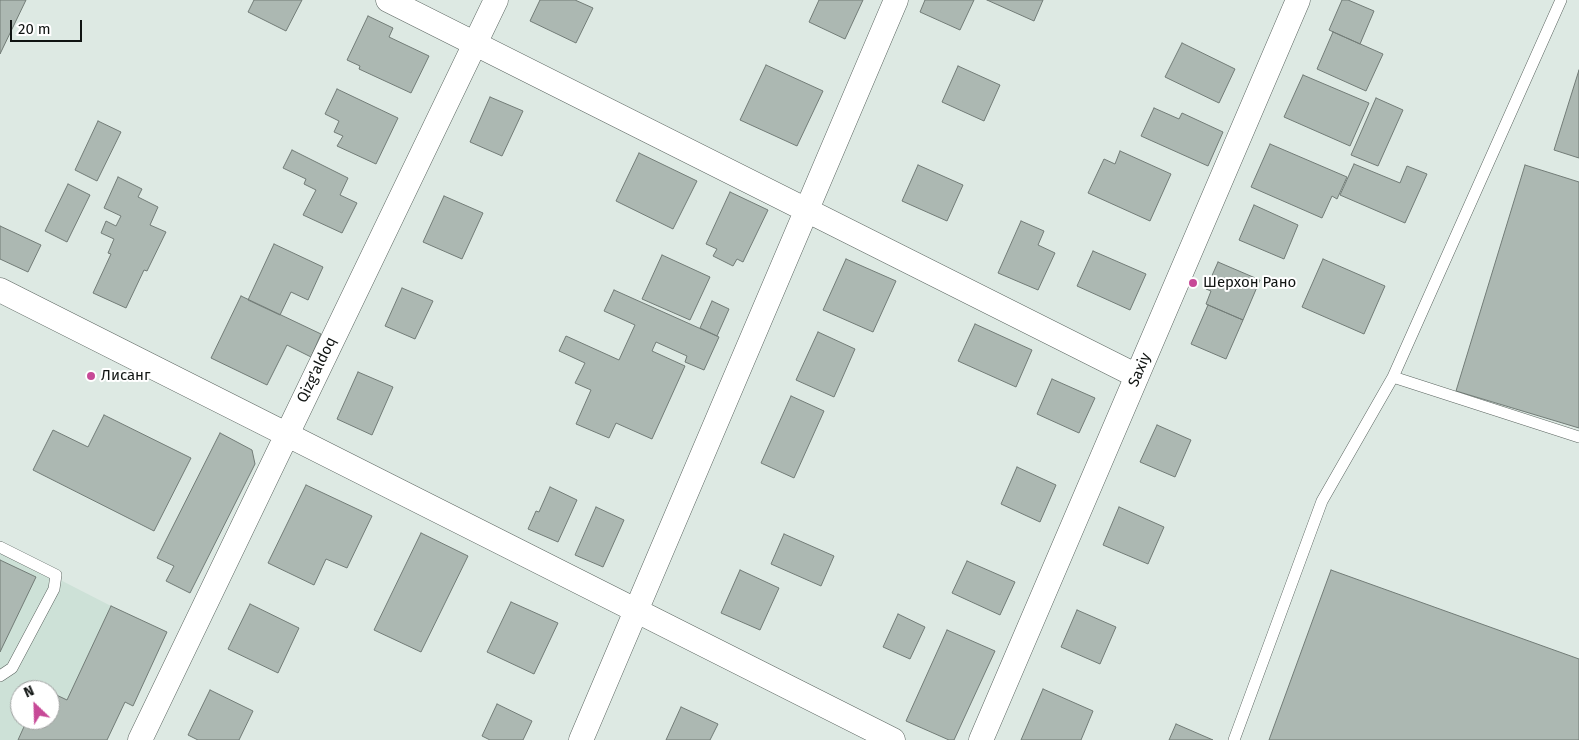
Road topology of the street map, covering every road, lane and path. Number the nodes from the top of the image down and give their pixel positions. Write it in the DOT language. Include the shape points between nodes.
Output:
graph roads {
  1 [pos="388,0"];
  2 [pos="496,0"];
  3 [pos="896,0"];
  4 [pos="1298,0"];
  5 [pos="1561,0"];
  6 [pos="475,43"];
  7 [pos="807,210"];
  8 [pos="0,290"];
  9 [pos="1137,376"];
  10 [pos="1393,377"];
  11 [pos="286,434"];
  12 [pos="1579,437"];
  13 [pos="0,547"];
  14 [pos="636,610"];
  15 [pos="0,676"];
  16 [pos="140,740"];
  17 [pos="581,740"];
  18 [pos="893,740"];
  19 [pos="981,740"];
  20 [pos="1234,740"];
  1 -- 6 [label="street"];
  2 -- 6 [label="street, Qizg'aldoq"];
  3 -- 7 [label="street"];
  4 -- 9 [label="street, Saxiy"];
  5 -- 10 [label="lane"];
  6 -- 7 [label="street"];
  6 -- 11 [label="street, Qizg'aldoq"];
  7 -- 9 [label="street"];
  7 -- 14 [label="street"];
  8 -- 11 [label="street"];
  9 -- 19 [label="street, Saxiy"];
  10 -- 12 [label="lane"];
  10 -- 20 [label="lane" via="1322,501"];
  11 -- 14 [label="street"];
  11 -- 16 [label="street, Qizg'aldoq"];
  13 -- 15 [label="lane" via="56,575 54,589 12,668"];
  14 -- 17 [label="street"];
  14 -- 18 [label="street"];
}
